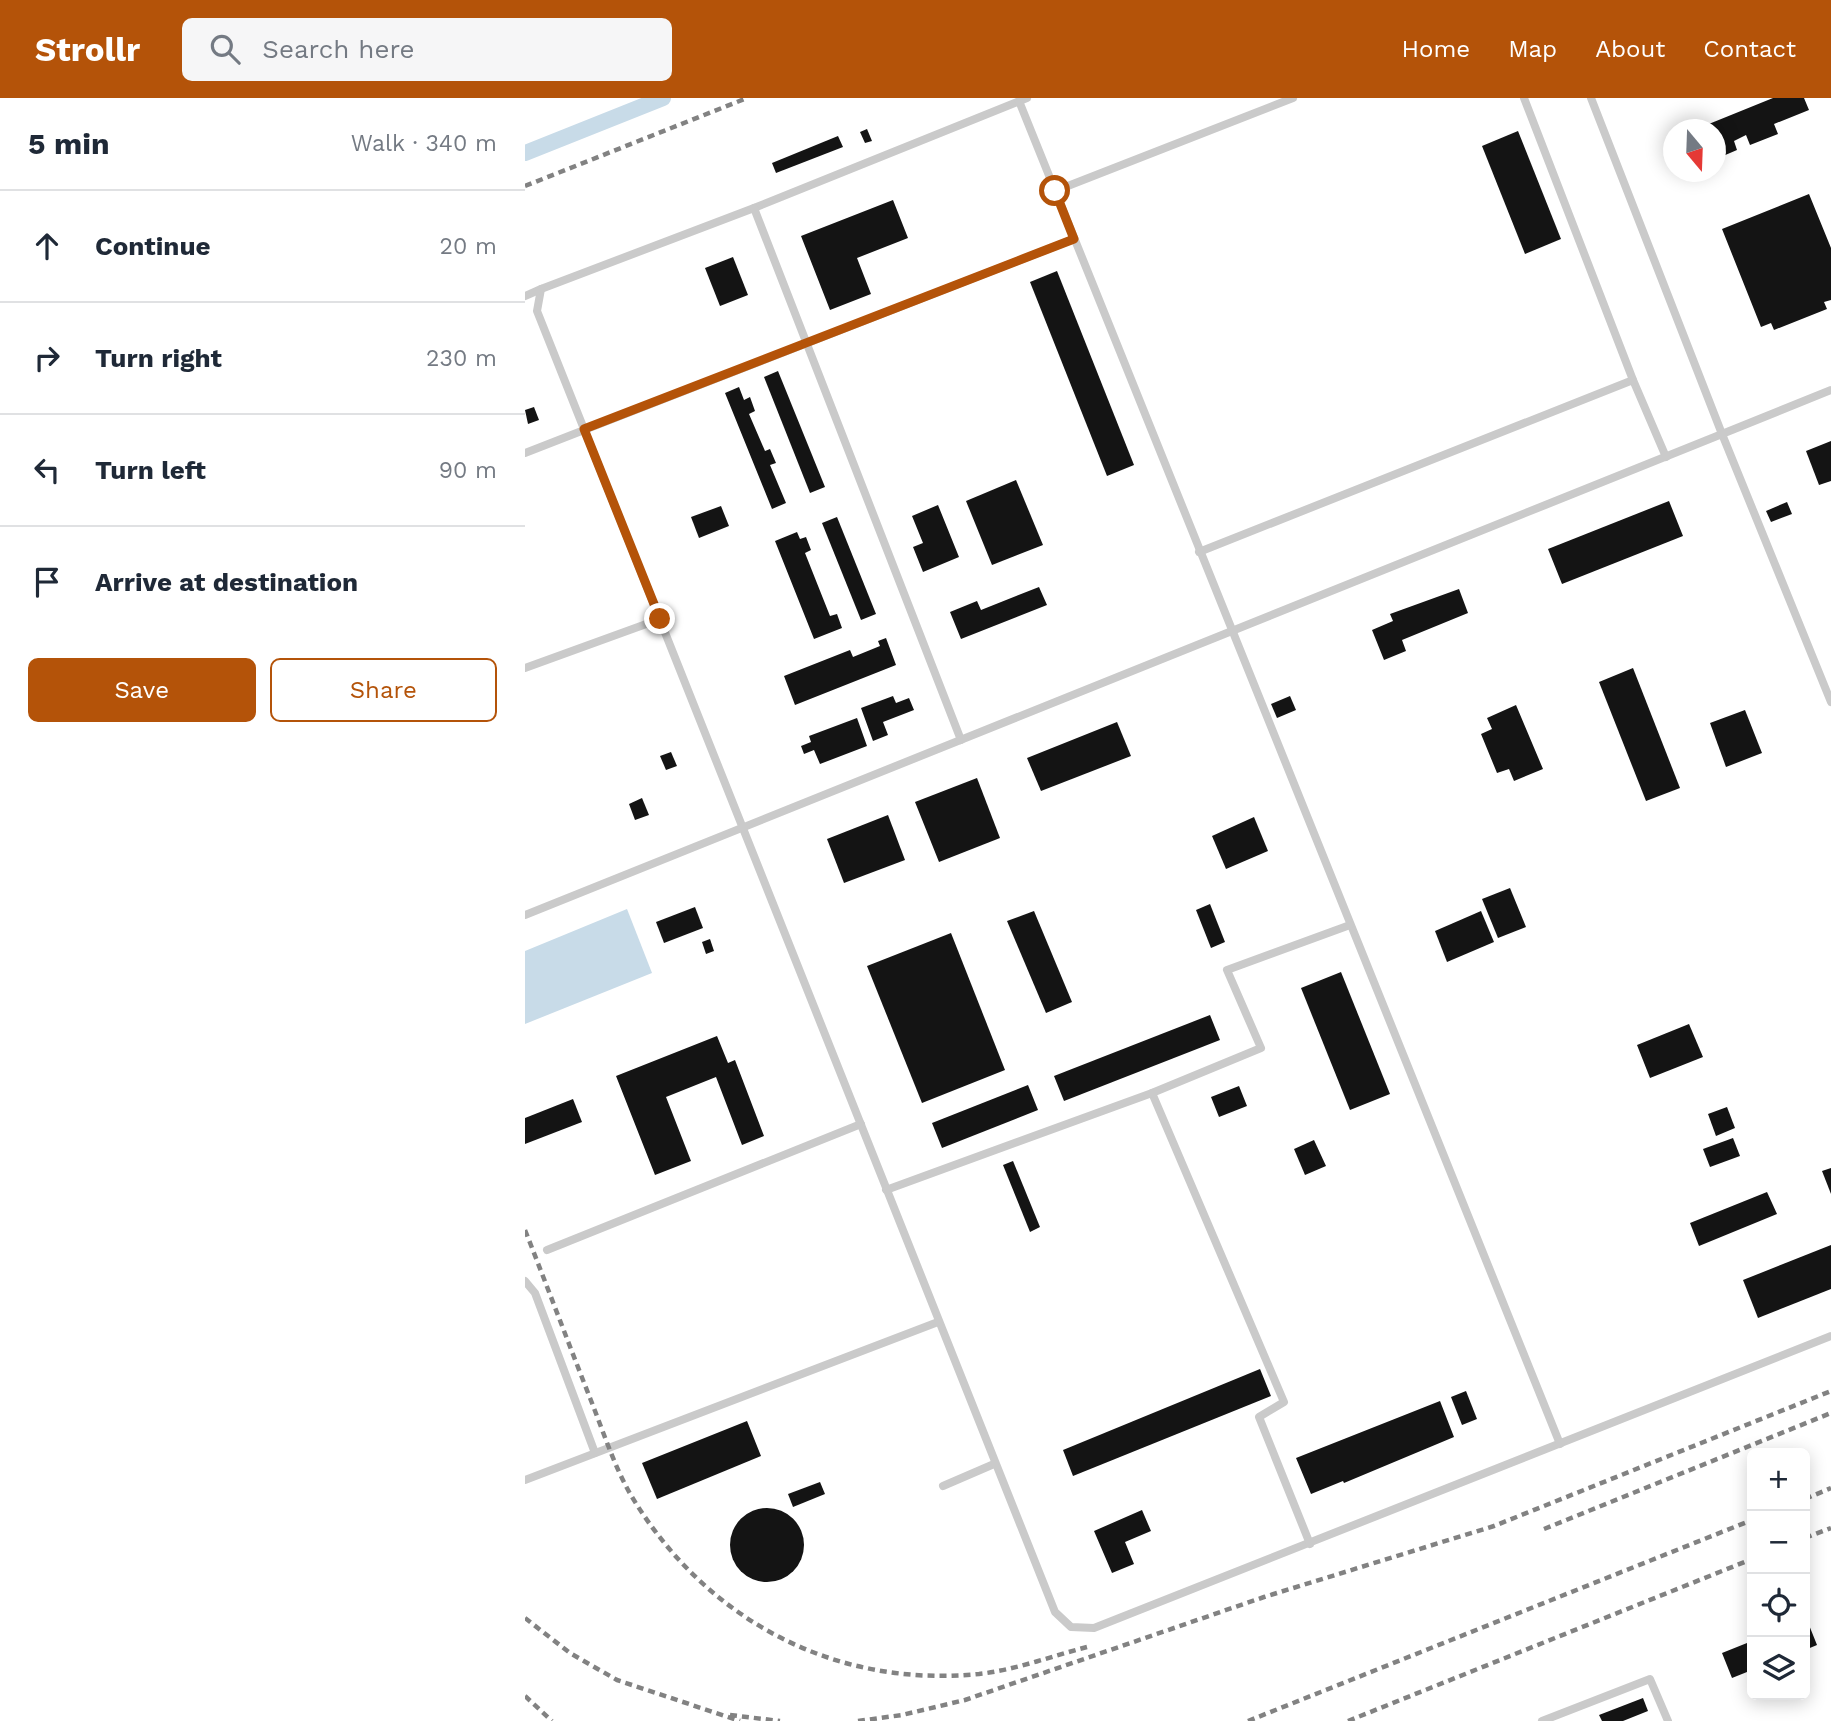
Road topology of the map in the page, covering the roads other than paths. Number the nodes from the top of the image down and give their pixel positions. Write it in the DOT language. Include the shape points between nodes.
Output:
graph roads {
  1 [pos="1293,98"];
  2 [pos="1524,98"];
  3 [pos="1591,98"];
  4 [pos="1023,100"];
  5 [pos="1055,191"];
  6 [pos="754,208"];
  7 [pos="1074,239"];
  8 [pos="541,289"];
  9 [pos="525,296"];
  10 [pos="808,343"];
  11 [pos="1633,380"];
  12 [pos="1831,390"];
  13 [pos="584,429"];
  14 [pos="1722,434"];
  15 [pos="525,453"];
  16 [pos="1666,457"];
  17 [pos="1199,552"];
  18 [pos="660,619"];
  19 [pos="1230,631"];
  20 [pos="525,668"];
  21 [pos="1831,702"];
  22 [pos="961,740"];
  23 [pos="744,828"];
  24 [pos="525,915"];
  25 [pos="1350,925"];
  26 [pos="1152,1093"];
  27 [pos="860,1124"];
  28 [pos="887,1190"];
  29 [pos="547,1250"];
  30 [pos="525,1281"];
  31 [pos="938,1322"];
  32 [pos="1831,1336"];
  33 [pos="1560,1444"];
  34 [pos="595,1453"];
  35 [pos="994,1464"];
  36 [pos="525,1480"];
  37 [pos="943,1486"];
  38 [pos="1310,1544"];
  39 [pos="1542,1721"];
  40 [pos="1668,1721"];
  1 -- 5 [label="lane"];
  2 -- 11 [label="lane"];
  3 -- 14 [label="lane"];
  4 -- 5 [label="lane"];
  4 -- 6 [label="lane"];
  5 -- 7 [label="lane"];
  6 -- 8 [label="lane"];
  6 -- 10 [label="lane"];
  7 -- 10 [label="lane"];
  7 -- 17 [label="lane"];
  8 -- 9 [label="lane"];
  8 -- 13 [label="lane" via="537,311"];
  10 -- 13 [label="lane"];
  10 -- 22 [label="lane"];
  11 -- 16 [label="lane"];
  11 -- 17 [label="lane"];
  12 -- 14 [label="lane"];
  13 -- 15 [label="lane"];
  13 -- 18 [label="lane"];
  14 -- 16 [label="lane"];
  14 -- 21 [label="lane"];
  16 -- 19 [label="lane"];
  17 -- 19 [label="lane"];
  18 -- 20 [label="lane"];
  18 -- 23 [label="lane"];
  19 -- 22 [label="lane"];
  19 -- 25 [label="lane"];
  22 -- 23 [label="lane"];
  23 -- 24 [label="lane"];
  23 -- 27 [label="lane"];
  25 -- 26 [label="lane" via="1227,970 1261,1048"];
  25 -- 33 [label="lane"];
  26 -- 28 [label="lane"];
  26 -- 38 [label="lane" via="1284,1402 1259,1417"];
  27 -- 28 [label="lane"];
  27 -- 29 [label="lane"];
  28 -- 31 [label="lane"];
  30 -- 34 [label="lane" via="535,1293"];
  31 -- 34 [label="lane"];
  31 -- 35 [label="lane"];
  32 -- 33 [label="lane"];
  33 -- 38 [label="lane"];
  34 -- 36 [label="lane"];
  35 -- 37 [label="lane"];
  35 -- 38 [label="lane" via="1055,1612 1071,1627 1094,1628"];
  39 -- 40 [label="lane" via="1650,1679"];
}
